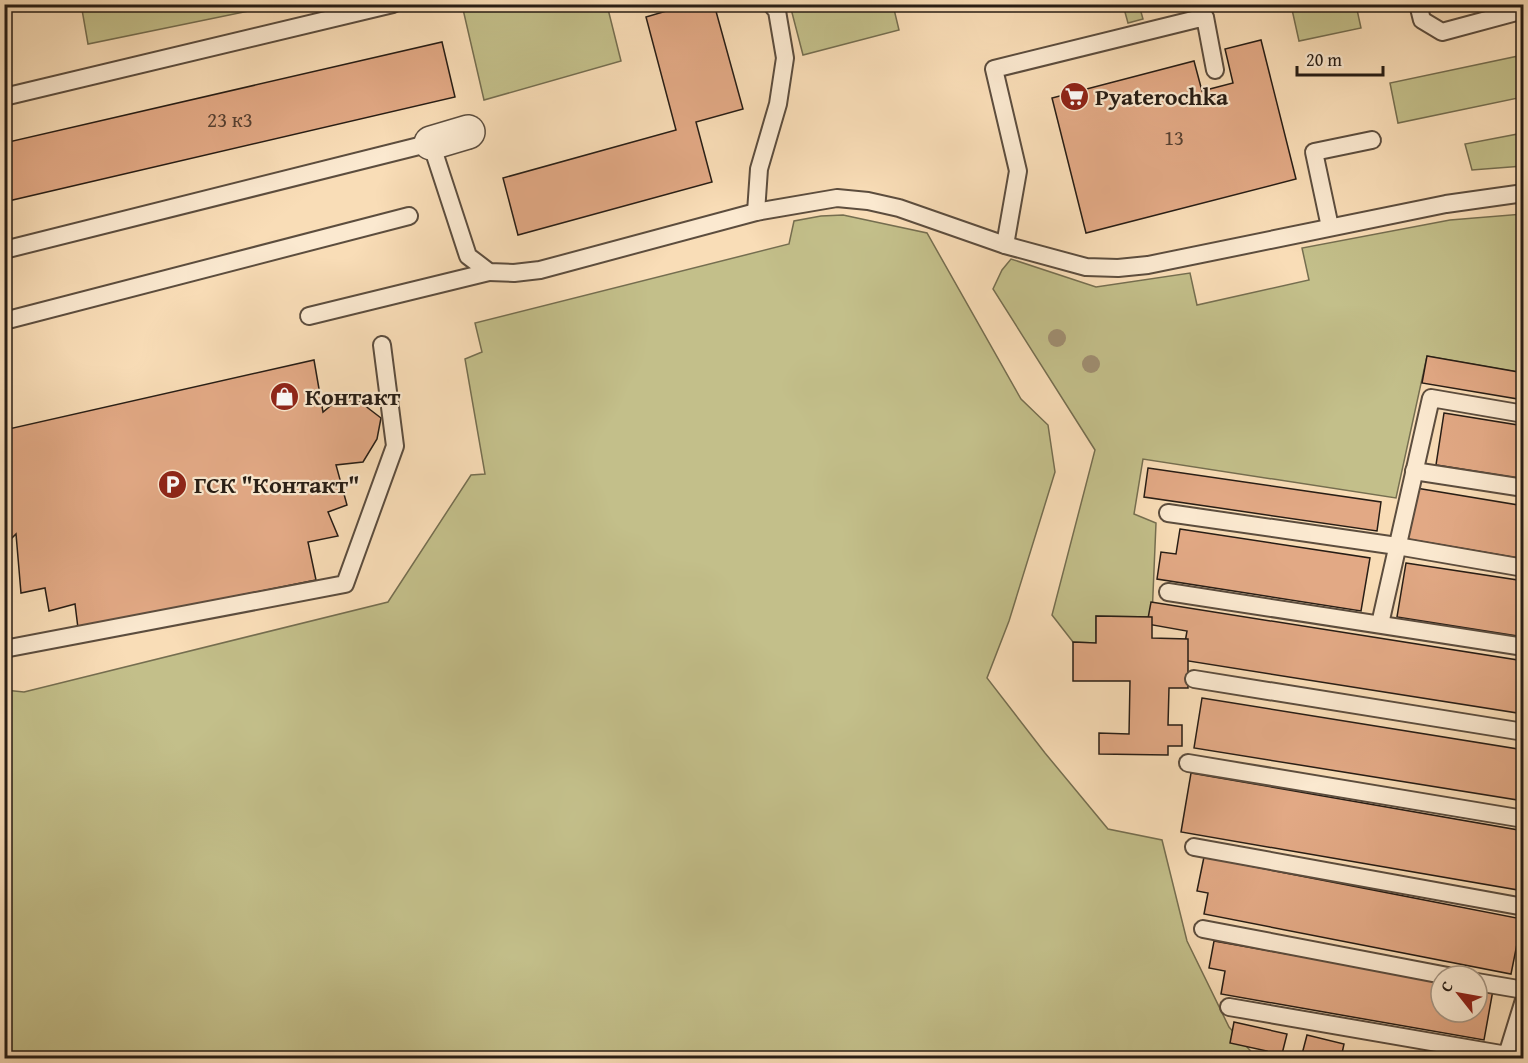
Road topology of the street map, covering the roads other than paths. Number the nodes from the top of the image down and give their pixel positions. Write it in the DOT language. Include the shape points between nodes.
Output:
graph roads {
  1 [pos="393,4"];
  2 [pos="771,4"];
  3 [pos="1418,4"];
  4 [pos="1524,10"];
  5 [pos="1203,11"];
  6 [pos="1215,70"];
  7 [pos="4,97"];
  8 [pos="468,132"];
  9 [pos="1372,140"];
  10 [pos="431,143"];
  11 [pos="1524,193"];
  12 [pos="756,212"];
  13 [pos="410,216"];
  14 [pos="1330,227"];
  15 [pos="1005,245"];
  16 [pos="4,250"];
  17 [pos="489,272"];
  18 [pos="309,316"];
  19 [pos="4,321"];
  20 [pos="382,345"];
  21 [pos="1524,414"];
  22 [pos="1414,471"];
  23 [pos="1524,488"];
  24 [pos="1168,513"];
  25 [pos="1397,546"];
  26 [pos="1524,568"];
  27 [pos="1168,592"];
  28 [pos="1380,624"];
  29 [pos="1524,647"];
  30 [pos="4,649"];
  31 [pos="1194,679"];
  32 [pos="1524,732"];
  33 [pos="1188,763"];
  34 [pos="1524,819"];
  35 [pos="1194,847"];
  36 [pos="1524,907"];
  37 [pos="1203,929"];
  38 [pos="1429,972"];
  39 [pos="1489,984"];
  40 [pos="1524,990"];
  41 [pos="1524,1000"];
  42 [pos="1229,1007"];
  1 -- 7 [label="lane"];
  2 -- 12 [label="lane" via="777,11 785,57 778,104 759,170"];
  3 -- 4 [label="lane" via="1422,20 1442,32"];
  5 -- 6 [label="lane"];
  5 -- 15 [label="lane" via="994,69 1018,171"];
  8 -- 10 [label="street"];
  9 -- 14 [label="lane" via="1314,152"];
  10 -- 16 [label="lane"];
  10 -- 17 [label="lane" via="468,256"];
  11 -- 14 [label="lane"];
  12 -- 15 [label="lane" via="837,198 868,201"];
  12 -- 17 [label="lane" via="540,270"];
  13 -- 19 [label="lane"];
  14 -- 15 [label="lane" via="1118,268 1086,267"];
  17 -- 18 [label="lane"];
  20 -- 30 [label="lane" via="395,446 345,584"];
  21 -- 22 [label="lane" via="1431,398"];
  22 -- 23 [label="lane"];
  22 -- 25 [label="lane"];
  24 -- 25 [label="lane"];
  25 -- 26 [label="lane"];
  25 -- 28 [label="lane"];
  27 -- 28 [label="lane"];
  28 -- 29 [label="lane"];
  31 -- 32 [label="lane"];
  33 -- 34 [label="lane"];
  35 -- 36 [label="lane"];
  37 -- 38 [label="lane"];
  39 -- 40 [label="lane"];
  41 -- 42 [label="lane" via="1507,1055"];
}
